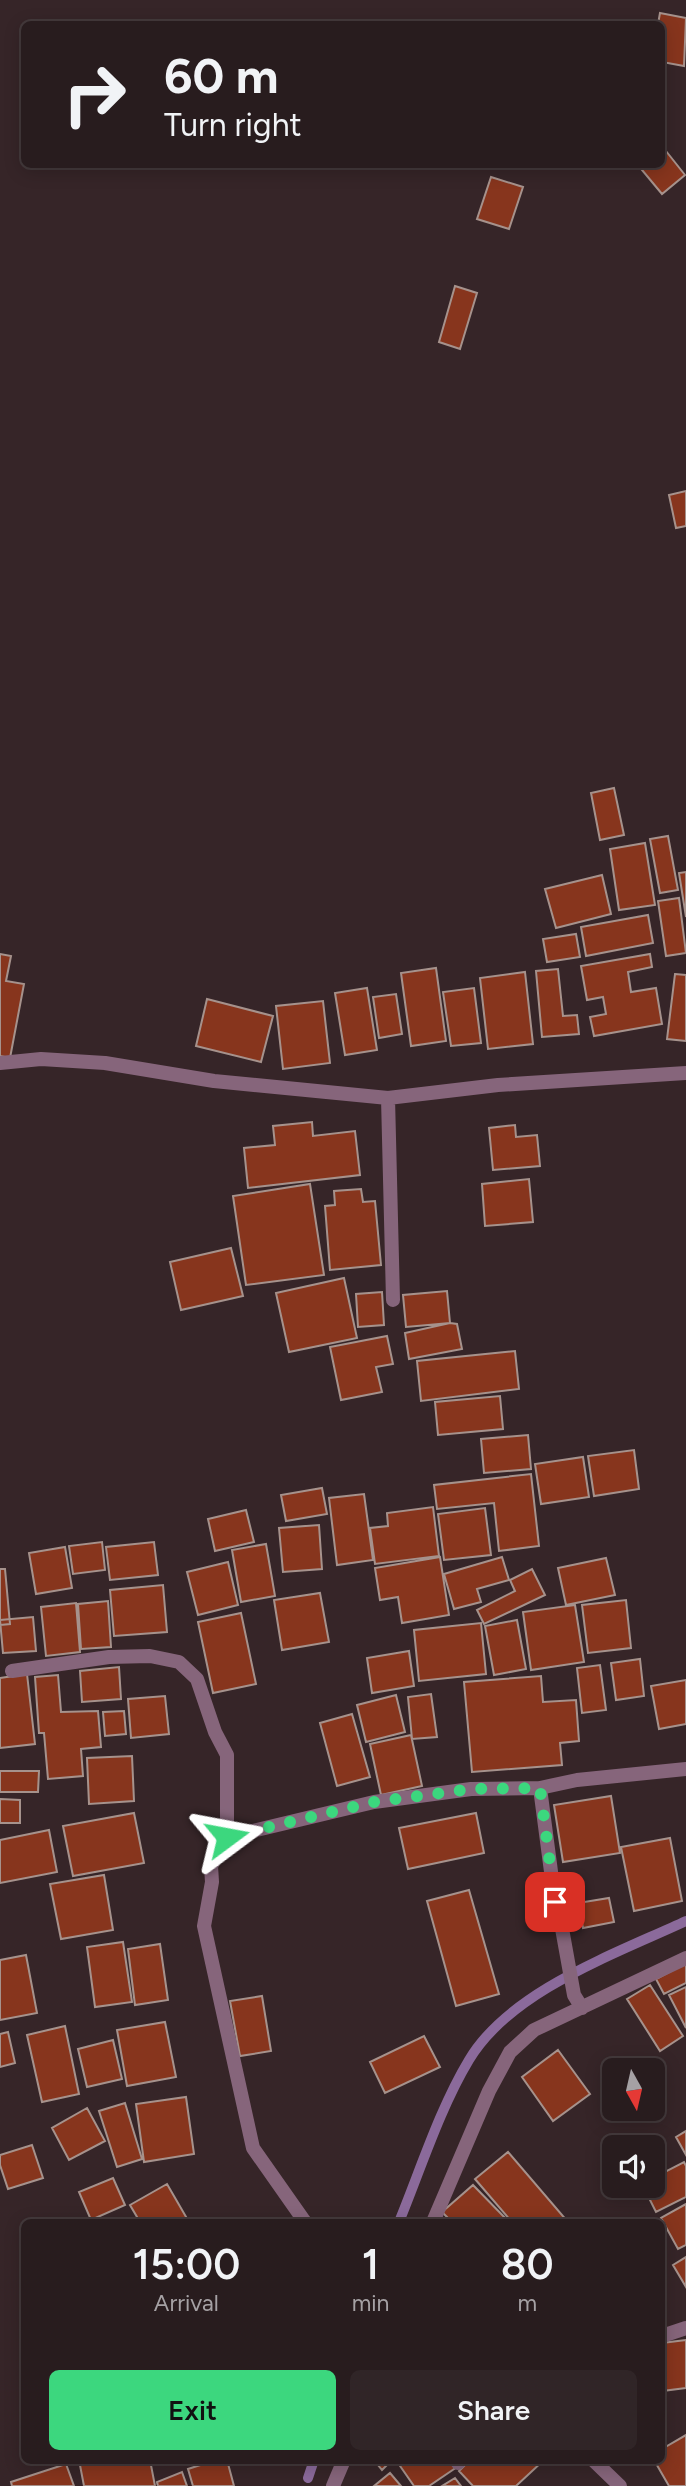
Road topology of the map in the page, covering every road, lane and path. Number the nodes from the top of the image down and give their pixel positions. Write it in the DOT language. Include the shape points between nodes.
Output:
graph roads {
  1 [pos="0,1063"];
  2 [pos="686,1073"];
  3 [pos="388,1098"];
  4 [pos="394,1300"];
  5 [pos="12,1671"];
  6 [pos="686,1769"];
  7 [pos="540,1788"];
  8 [pos="227,1837"];
  9 [pos="686,1958"];
  10 [pos="578,2001"];
  11 [pos="303,2219"];
  12 [pos="434,2219"];
  13 [pos="686,2328"];
  14 [pos="665,2335"];
  15 [pos="342,2464"];
  16 [pos="597,2464"];
  17 [pos="333,2486"];
  18 [pos="620,2486"];
  1 -- 3 [label="street" via="41,1059 105,1063 214,1082"];
  2 -- 3 [label="street" via="498,1085"];
  3 -- 4 [label="street"];
  5 -- 8 [label="street" via="110,1657 150,1656 179,1662 197,1679 227,1755"];
  6 -- 7 [label="street"];
  7 -- 8 [label="street" via="471,1789 374,1802"];
  7 -- 10 [label="street" via="555,1902"];
  8 -- 11 [label="street" via="211,1866 204,1926 253,2148"];
  9 -- 10 [label="street"];
  10 -- 12 [label="street" via="510,2052"];
  13 -- 14 [label="street"];
  15 -- 17 [label="street"];
  16 -- 18 [label="street"];
}
